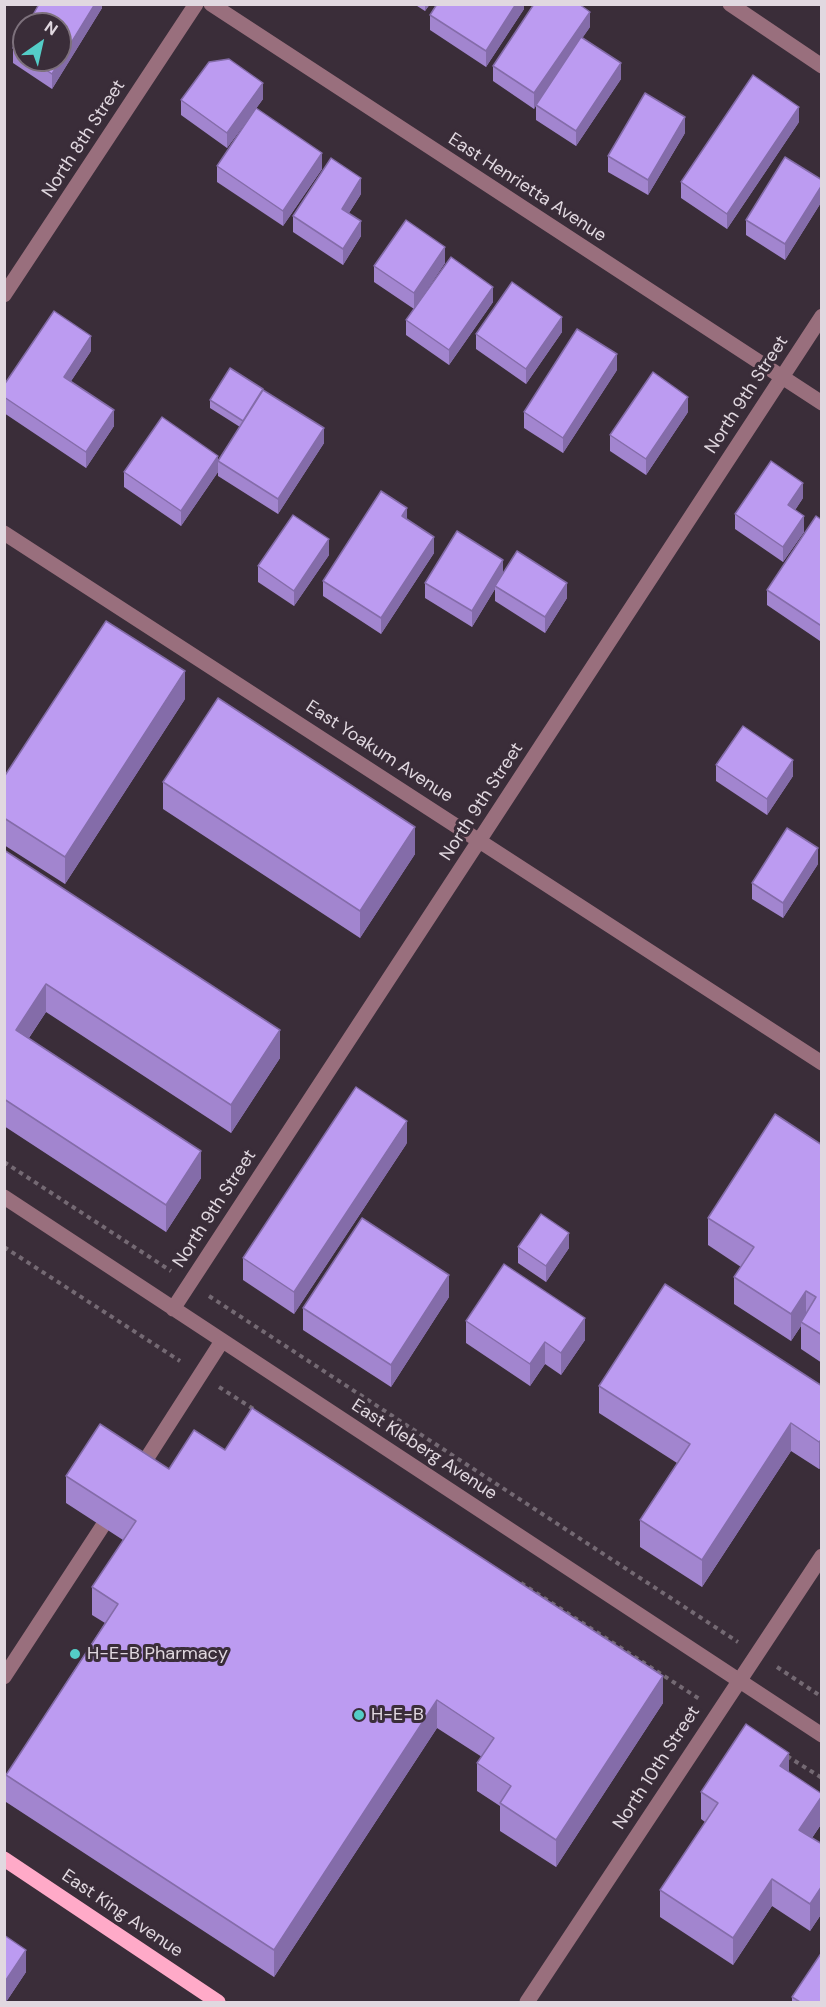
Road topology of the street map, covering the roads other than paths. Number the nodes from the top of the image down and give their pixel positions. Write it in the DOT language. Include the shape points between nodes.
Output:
graph roads {
  1 [pos="196,4"];
  2 [pos="211,4"];
  3 [pos="730,4"];
  4 [pos="822,66"];
  5 [pos="4,295"];
  6 [pos="822,316"];
  7 [pos="781,378"];
  8 [pos="822,404"];
  9 [pos="4,533"];
  10 [pos="480,841"];
  11 [pos="822,1063"];
  12 [pos="4,1197"];
  13 [pos="173,1309"];
  14 [pos="222,1341"];
  15 [pos="137,1475"];
  16 [pos="102,1527"];
  17 [pos="822,1556"];
  18 [pos="4,1677"];
  19 [pos="738,1680"];
  20 [pos="822,1735"];
  21 [pos="4,1859"];
  22 [pos="218,2002"];
  23 [pos="527,2002"];
  1 -- 5 [label="street, North 8th Street"];
  2 -- 7 [label="street, East Henrietta Avenue"];
  3 -- 4 [label="street"];
  6 -- 7 [label="street, North 9th Street"];
  7 -- 8 [label="street, East Henrietta Avenue"];
  7 -- 10 [label="street, North 9th Street"];
  9 -- 10 [label="street, East Yoakum Avenue"];
  10 -- 11 [label="street, East Yoakum Avenue"];
  10 -- 13 [label="street, North 9th Street"];
  12 -- 13 [label="street, East Kleberg Avenue"];
  13 -- 14 [label="street, East Kleberg Avenue"];
  14 -- 15 [label="street"];
  14 -- 19 [label="street, East Kleberg Avenue"];
  16 -- 18 [label="street"];
  17 -- 19 [label="street, North 10th Street"];
  19 -- 20 [label="street, East Kleberg Avenue"];
  19 -- 23 [label="street, North 10th Street"];
  21 -- 22 [label="main road, East King Avenue"];
}
